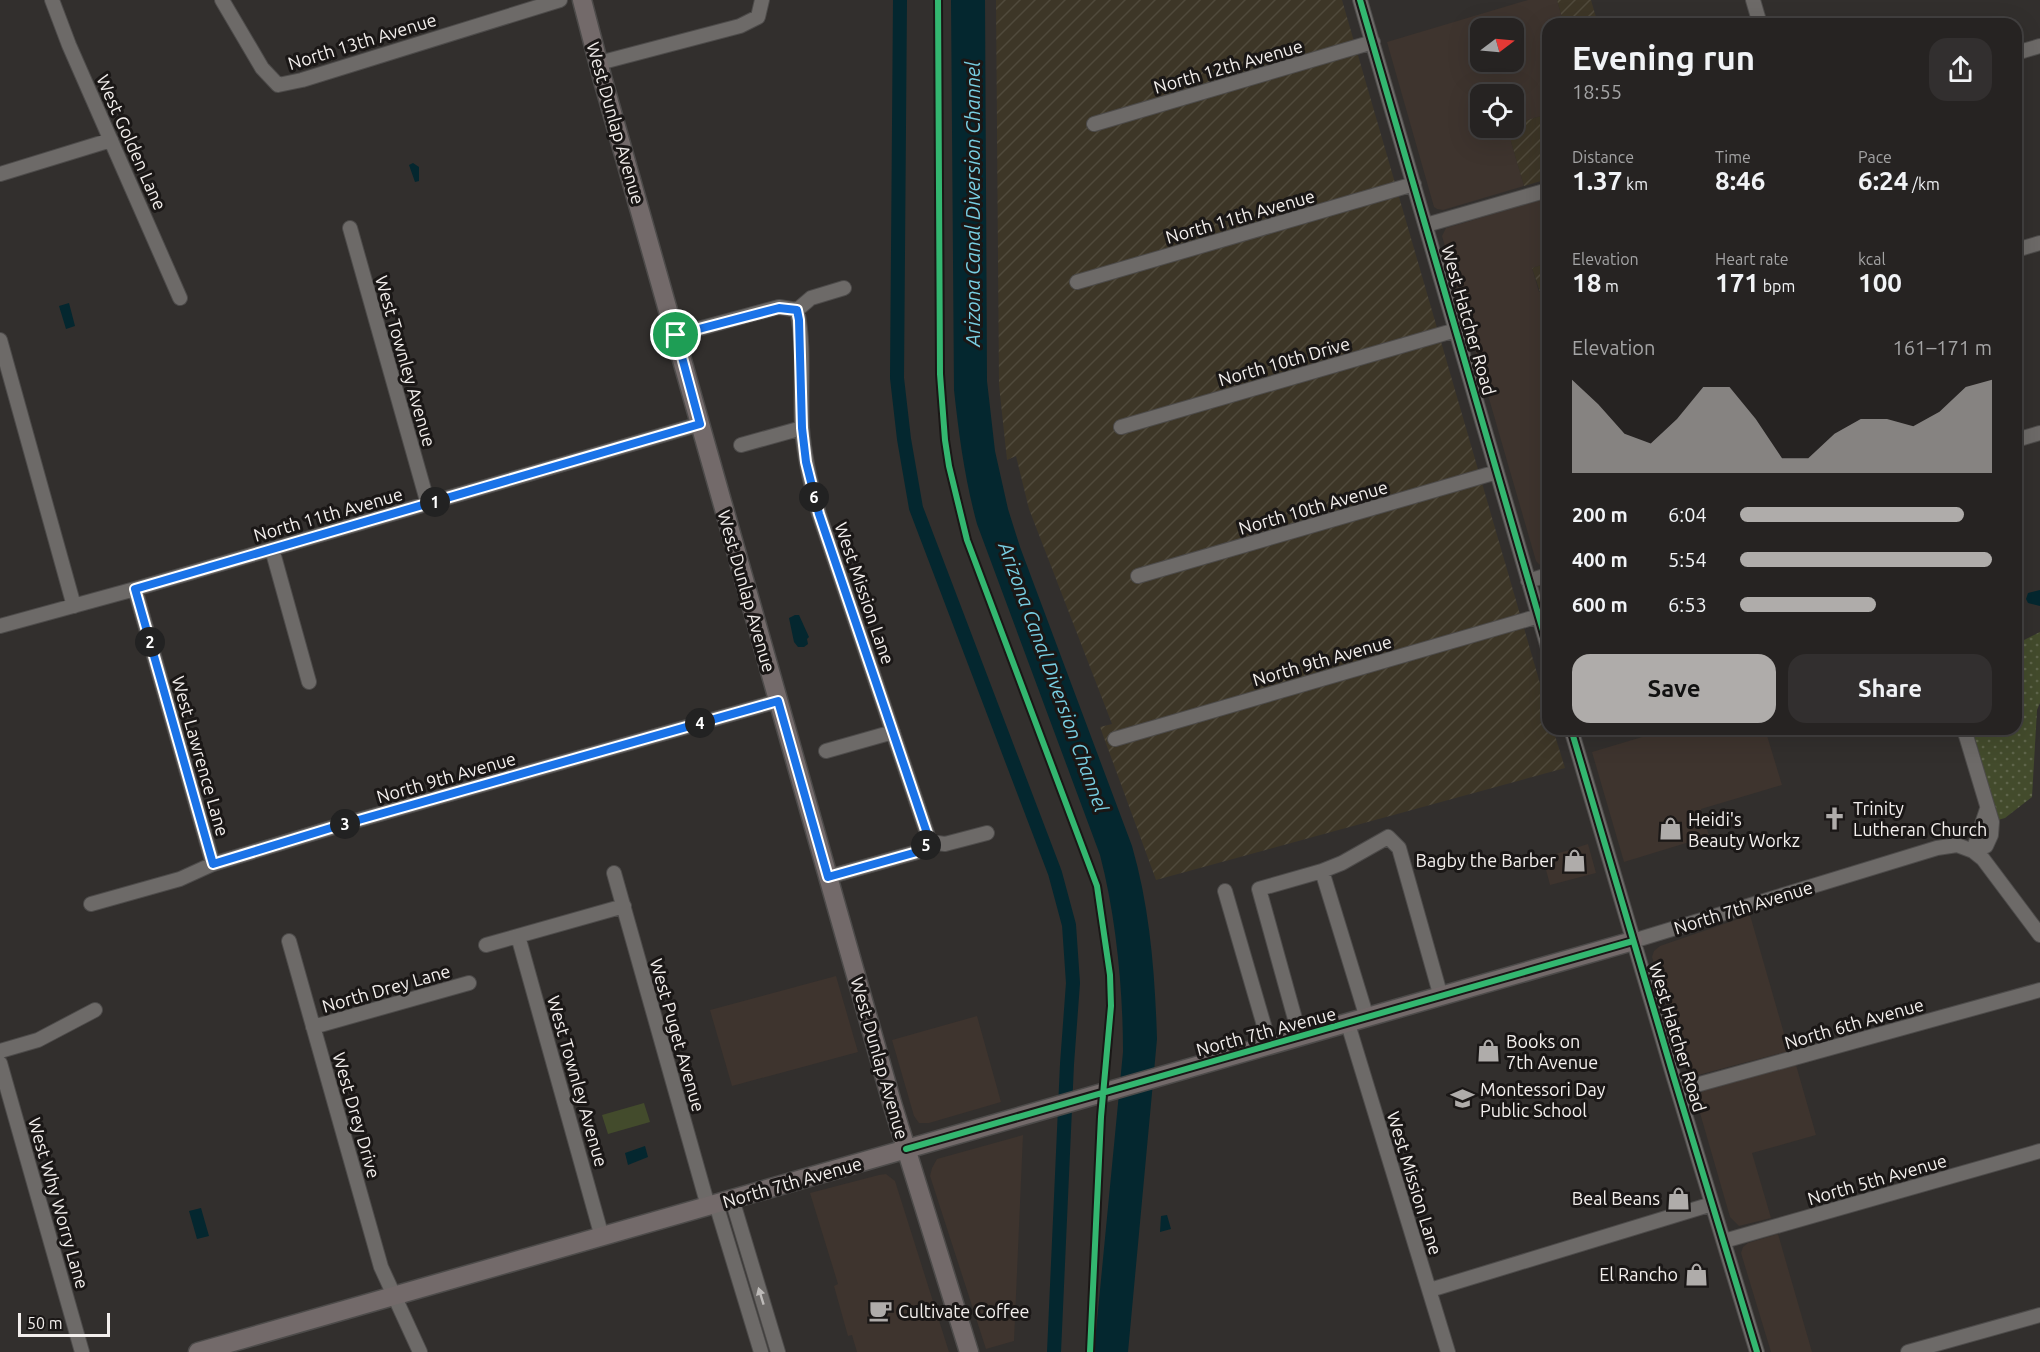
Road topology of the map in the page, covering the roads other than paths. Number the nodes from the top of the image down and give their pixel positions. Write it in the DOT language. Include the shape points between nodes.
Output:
graph roads {
  1 [pos="52,0"];
  2 [pos="222,0"];
  3 [pos="582,0"];
  4 [pos="762,0"];
  5 [pos="1360,0"];
  6 [pos="1753,0"];
  7 [pos="555,1"];
  8 [pos="1758,18"];
  9 [pos="1373,42"];
  10 [pos="2040,46"];
  11 [pos="2022,51"];
  12 [pos="598,63"];
  13 [pos="1094,124"];
  14 [pos="111,140"];
  15 [pos="0,174"];
  16 [pos="1414,184"];
  17 [pos="1542,192"];
  18 [pos="1426,225"];
  19 [pos="350,228"];
  20 [pos="2040,243"];
  21 [pos="2022,248"];
  22 [pos="1077,282"];
  23 [pos="844,288"];
  24 [pos="180,298"];
  25 [pos="797,310"];
  26 [pos="1456,330"];
  27 [pos="676,335"];
  28 [pos="0,340"];
  29 [pos="700,424"];
  30 [pos="1121,427"];
  31 [pos="802,428"];
  32 [pos="2040,433"];
  33 [pos="2022,438"];
  34 [pos="741,445"];
  35 [pos="1497,472"];
  36 [pos="428,504"];
  37 [pos="272,549"];
  38 [pos="1138,576"];
  39 [pos="1542,577"];
  40 [pos="1528,581"];
  41 [pos="135,589"];
  42 [pos="74,606"];
  43 [pos="1539,616"];
  44 [pos="0,626"];
  45 [pos="1542,627"];
  46 [pos="309,682"];
  47 [pos="778,701"];
  48 [pos="893,732"];
  49 [pos="1573,735"];
  50 [pos="1966,735"];
  51 [pos="1116,739"];
  52 [pos="826,751"];
  53 [pos="987,833"];
  54 [pos="930,842"];
  55 [pos="1973,851"];
  56 [pos="213,864"];
  57 [pos="1322,871"];
  58 [pos="614,873"];
  59 [pos="828,877"];
  60 [pos="1225,891"];
  61 [pos="91,904"];
  62 [pos="624,906"];
  63 [pos="2040,935"];
  64 [pos="518,936"];
  65 [pos="1633,940"];
  66 [pos="289,941"];
  67 [pos="486,945"];
  68 [pos="469,983"];
  69 [pos="2040,990"];
  70 [pos="1441,997"];
  71 [pos="95,1010"];
  72 [pos="1367,1018"];
  73 [pos="1348,1024"];
  74 [pos="313,1027"];
  75 [pos="1300,1037"];
  76 [pos="1270,1046"];
  77 [pos="0,1051"];
  78 [pos="0,1063"];
  79 [pos="1678,1090"];
  80 [pos="906,1149"];
  81 [pos="2040,1151"];
  82 [pos="719,1203"];
  83 [pos="1712,1204"];
  84 [pos="602,1237"];
  85 [pos="1724,1241"];
  86 [pos="1430,1290"];
  87 [pos="395,1297"];
  88 [pos="2040,1315"];
  89 [pos="82,1352"];
  90 [pos="198,1352"];
  91 [pos="420,1352"];
  92 [pos="761,1352"];
  93 [pos="778,1352"];
  94 [pos="969,1352"];
  95 [pos="1448,1352"];
  96 [pos="1757,1352"];
  97 [pos="1908,1352"];
  1 -- 14 [label="street, West Golden Lane"];
  2 -- 7 [label="street, North 13th Avenue" via="262,68 278,85"];
  3 -- 12 [label="main road, West Dunlap Avenue"];
  4 -- 12 [label="street" via="758,17 740,26"];
  5 -- 9 [label="street, West Hatcher Road"];
  6 -- 8 [label="street"];
  9 -- 13 [label="street, North 12th Avenue"];
  9 -- 16 [label="street, West Hatcher Road"];
  10 -- 11 [label="street"];
  12 -- 27 [label="main road, West Dunlap Avenue"];
  14 -- 15 [label="street"];
  14 -- 24 [label="street, West Golden Lane"];
  16 -- 18 [label="street, West Hatcher Road"];
  16 -- 22 [label="street, North 11th Avenue"];
  17 -- 18 [label="street"];
  18 -- 26 [label="street, West Hatcher Road"];
  19 -- 36 [label="street, West Townley Avenue"];
  20 -- 21 [label="street"];
  23 -- 25 [label="street" via="811,298"];
  25 -- 27 [label="street" via="779,308"];
  25 -- 31 [label="street, West Mission Lane"];
  26 -- 30 [label="street, North 10th Drive"];
  26 -- 35 [label="street, West Hatcher Road"];
  27 -- 29 [label="main road, West Dunlap Avenue"];
  28 -- 42 [label="street"];
  29 -- 36 [label="street, North 11th Avenue"];
  29 -- 47 [label="main road, West Dunlap Avenue"];
  31 -- 34 [label="street"];
  31 -- 48 [label="street, West Mission Lane" via="819,514"];
  32 -- 33 [label="street"];
  35 -- 38 [label="street, North 10th Avenue"];
  35 -- 40 [label="street, West Hatcher Road"];
  36 -- 37 [label="street, North 11th Avenue"];
  37 -- 41 [label="street, North 11th Avenue"];
  37 -- 46 [label="street"];
  39 -- 40 [label="street"];
  40 -- 43 [label="street, West Hatcher Road"];
  41 -- 42 [label="street, North 11th Avenue"];
  41 -- 56 [label="street, West Lawrence Lane"];
  42 -- 44 [label="street, North 11th Avenue"];
  43 -- 45 [label="street, West Hatcher Road"];
  43 -- 51 [label="street, North 9th Avenue"];
  47 -- 56 [label="street, North 9th Avenue"];
  47 -- 59 [label="main road, West Dunlap Avenue"];
  48 -- 52 [label="street"];
  48 -- 54 [label="street, West Mission Lane"];
  49 -- 65 [label="street, West Hatcher Road"];
  50 -- 55 [label="street" via="1987,807"];
  53 -- 54 [label="street" via="945,844"];
  54 -- 59 [label="street" via="917,852"];
  55 -- 63 [label="street" via="1989,866"];
  55 -- 65 [label="street, North 7th Avenue" via="1957,845 1937,848"];
  56 -- 61 [label="street, North 9th Avenue" via="180,879"];
  57 -- 70 [label="street" via="1388,837 1399,848"];
  57 -- 72 [label="street"];
  57 -- 75 [label="street" via="1259,889"];
  58 -- 62 [label="street, West Puget Avenue"];
  59 -- 80 [label="main road, West Dunlap Avenue"];
  60 -- 76 [label="street"];
  62 -- 64 [label="street"];
  62 -- 82 [label="street, West Puget Avenue"];
  64 -- 67 [label="street"];
  64 -- 84 [label="street, West Townley Avenue"];
  65 -- 70 [label="main road, North 7th Avenue"];
  65 -- 79 [label="street, West Hatcher Road"];
  66 -- 74 [label="street, West Drey Drive"];
  68 -- 74 [label="street, North Drey Lane"];
  69 -- 79 [label="street, North 6th Avenue"];
  70 -- 72 [label="main road, North 7th Avenue"];
  71 -- 77 [label="street" via="38,1040"];
  72 -- 73 [label="main road, North 7th Avenue"];
  73 -- 75 [label="main road, North 7th Avenue"];
  73 -- 86 [label="street, West Mission Lane"];
  74 -- 87 [label="street, West Drey Drive" via="381,1267"];
  75 -- 76 [label="main road, North 7th Avenue"];
  76 -- 80 [label="main road, North 7th Avenue"];
  78 -- 89 [label="street, West Why Worry Lane"];
  79 -- 83 [label="street, West Hatcher Road"];
  80 -- 82 [label="main road, North 7th Avenue"];
  80 -- 94 [label="main road, West Dunlap Avenue"];
  81 -- 85 [label="street, North 5th Avenue"];
  82 -- 84 [label="main road, North 7th Avenue"];
  82 -- 92 [label="street, West Puget Avenue"];
  93 -- 82 [label="street, West Puget Avenue, one-way"];
  83 -- 85 [label="street, West Hatcher Road"];
  83 -- 86 [label="street"];
  84 -- 87 [label="main road, North 7th Avenue"];
  85 -- 96 [label="street, West Hatcher Road"];
  86 -- 95 [label="street, West Mission Lane"];
  87 -- 90 [label="main road, North 7th Avenue"];
  87 -- 91 [label="street"];
  88 -- 97 [label="street"];
}
